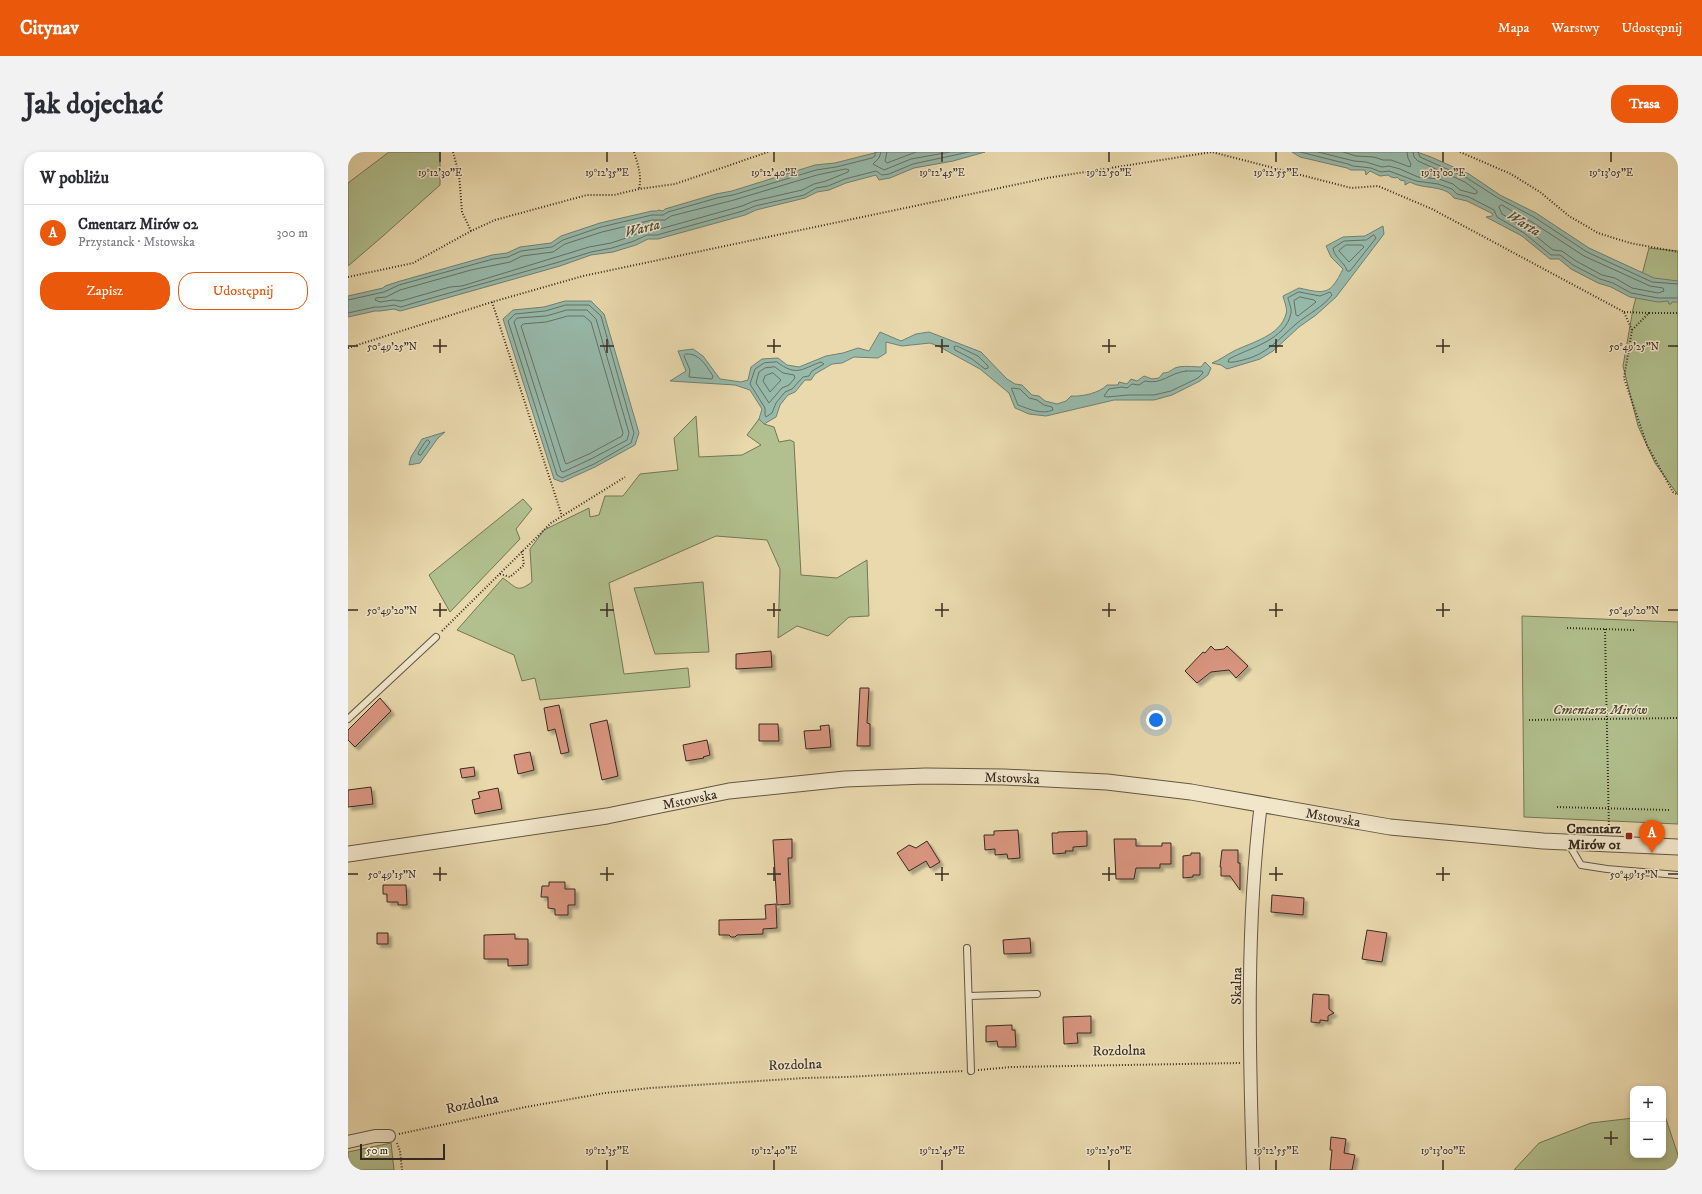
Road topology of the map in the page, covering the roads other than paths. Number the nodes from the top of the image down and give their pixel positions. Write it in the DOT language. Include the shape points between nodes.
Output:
graph roads {
  1 [pos="436,637"];
  2 [pos="348,718"];
  3 [pos="1261,803"];
  4 [pos="1567,842"];
  5 [pos="1678,847"];
  6 [pos="348,854"];
  7 [pos="1678,875"];
  8 [pos="967,948"];
  9 [pos="1037,994"];
  10 [pos="969,996"];
  11 [pos="971,1071"];
  12 [pos="389,1136"];
  13 [pos="348,1142"];
  14 [pos="1252,1170"];
  1 -- 2 [label="lane"];
  3 -- 4 [label="street, Mstowska" via="1390,827"];
  3 -- 6 [label="street, Mstowska" via="1107,782 933,776 845,779 729,791 607,816"];
  3 -- 14 [label="street, Skalna" via="1254,857 1249,1062"];
  4 -- 5 [label="street, Mstowska"];
  4 -- 7 [label="lane" via="1581,865"];
  8 -- 10 [label="lane"];
  9 -- 10 [label="lane"];
  10 -- 11 [label="lane"];
  12 -- 13 [label="street" via="375,1136"];
}
